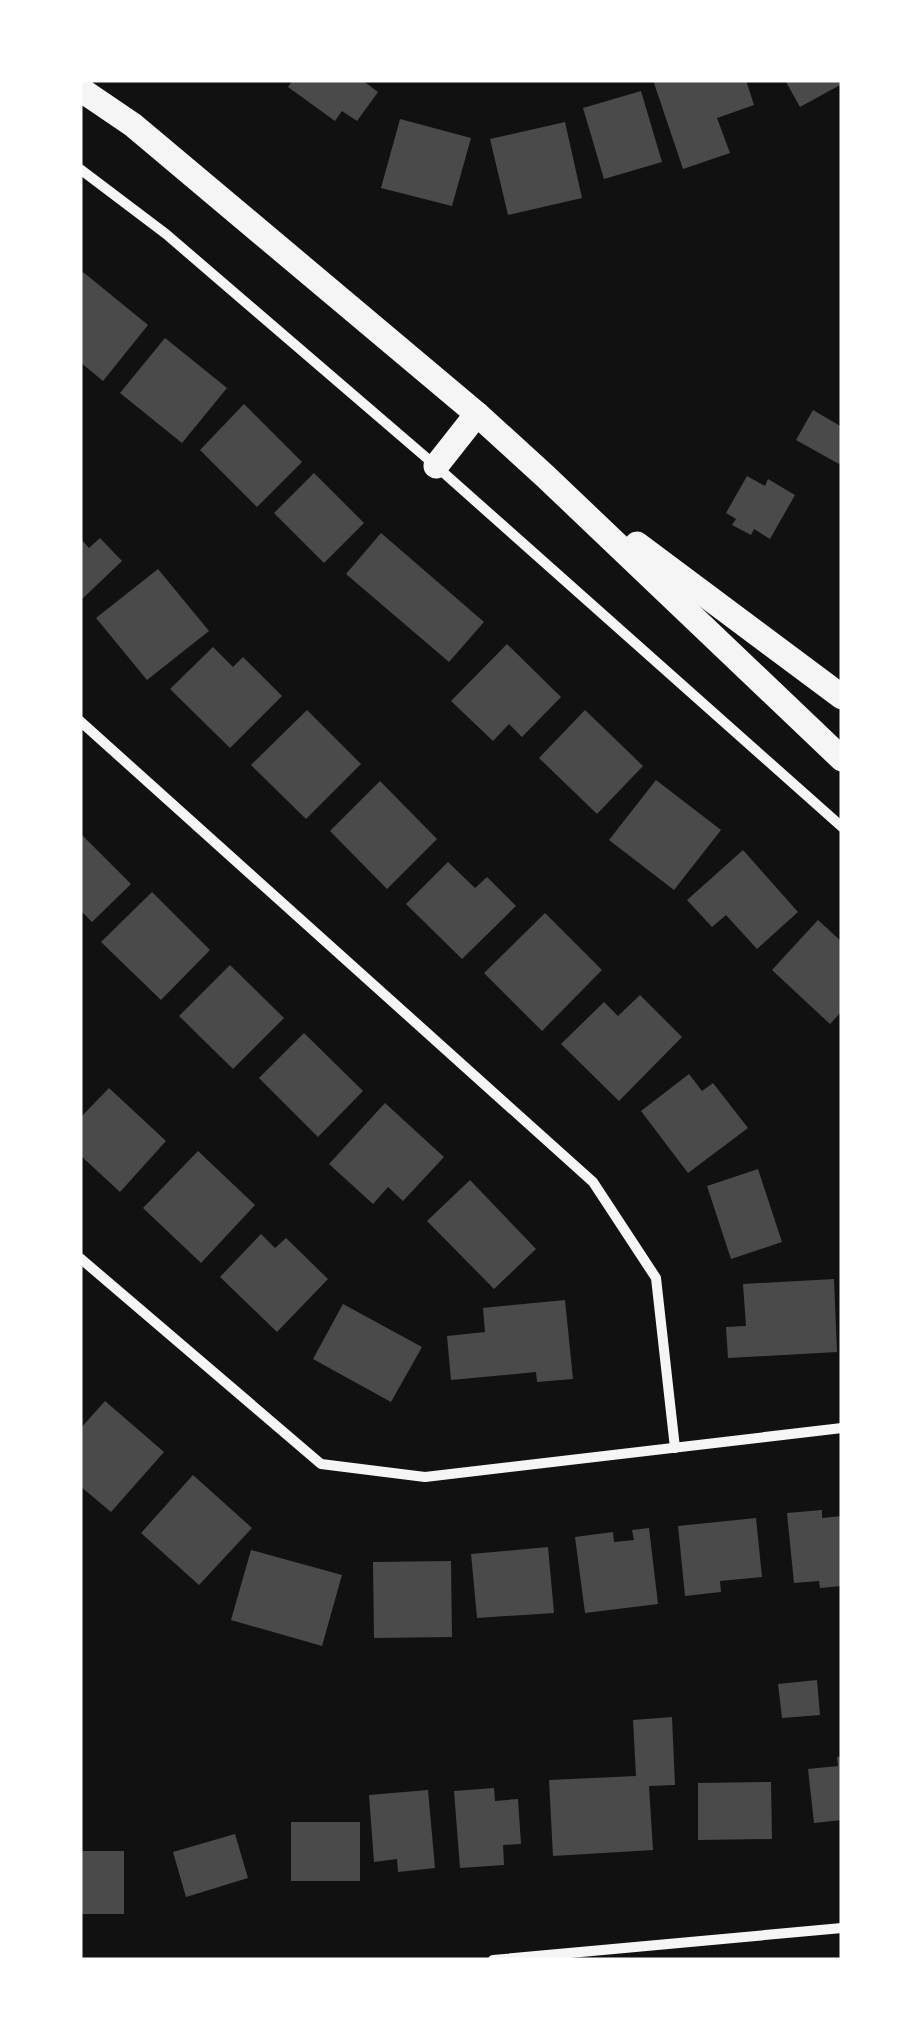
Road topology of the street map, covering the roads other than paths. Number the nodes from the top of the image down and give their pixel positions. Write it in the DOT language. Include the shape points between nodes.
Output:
graph roads {
  1 [pos="80,89"];
  2 [pos="80,169"];
  3 [pos="477,414"];
  4 [pos="436,466"];
  5 [pos="545,476"];
  6 [pos="842,698"];
  7 [pos="80,720"];
  8 [pos="842,759"];
  9 [pos="842,827"];
  10 [pos="80,1258"];
  11 [pos="842,1428"];
  12 [pos="675,1448"];
  13 [pos="842,1928"];
  14 [pos="493,1960"];
  1 -- 3 [label="main road" via="133,125"];
  2 -- 4 [label="street" via="166,234"];
  3 -- 4 [label="main road"];
  3 -- 5 [label="main road"];
  4 -- 9 [label="street"];
  5 -- 6 [label="main road"];
  5 -- 8 [label="main road"];
  7 -- 12 [label="street" via="593,1182 656,1278"];
  10 -- 12 [label="street" via="321,1464 425,1477"];
  11 -- 12 [label="street"];
  13 -- 14 [label="street"];
}
